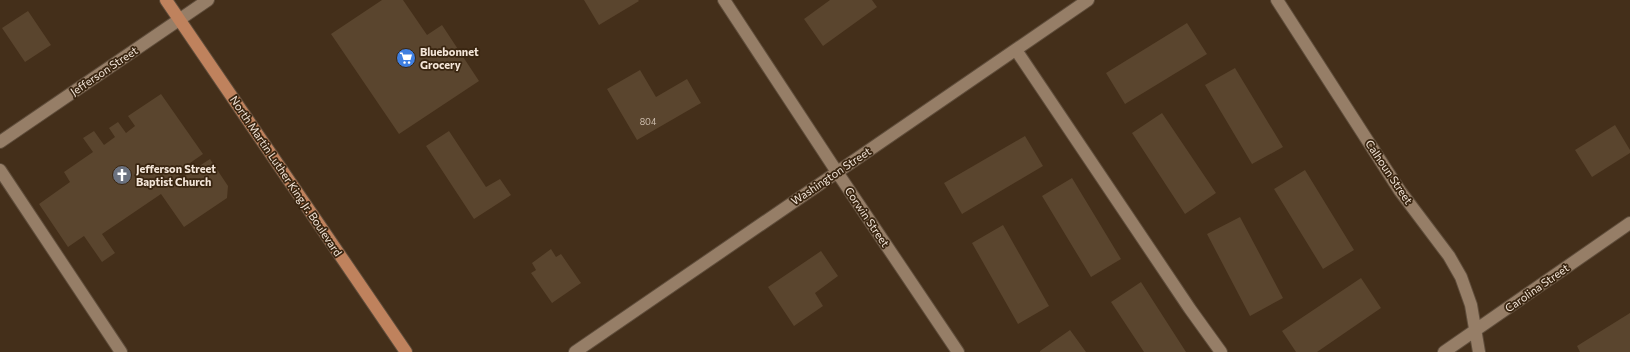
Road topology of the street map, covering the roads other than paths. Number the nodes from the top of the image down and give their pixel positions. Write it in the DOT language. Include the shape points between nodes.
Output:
graph roads {
  1 [pos="166,0"];
  2 [pos="208,0"];
  3 [pos="724,0"];
  4 [pos="1088,0"];
  5 [pos="1277,0"];
  6 [pos="179,20"];
  7 [pos="1016,50"];
  8 [pos="0,142"];
  9 [pos="0,170"];
  10 [pos="837,172"];
  11 [pos="1630,223"];
  12 [pos="1476,330"];
  13 [pos="121,352"];
  14 [pos="406,352"];
  15 [pos="575,352"];
  16 [pos="958,352"];
  17 [pos="1221,352"];
  18 [pos="1444,352"];
  19 [pos="1479,352"];
  1 -- 6 [label="main road, North Martin Luther King Jr. Boulevard"];
  2 -- 6 [label="street, Jefferson Street"];
  3 -- 10 [label="street, Corwin Street"];
  4 -- 7 [label="street, Washington Street"];
  5 -- 12 [label="street, Calhoun Street" via="1400,191 1449,256 1461,277"];
  6 -- 8 [label="street, Jefferson Street"];
  6 -- 14 [label="main road, North Martin Luther King Jr. Boulevard"];
  7 -- 10 [label="street, Washington Street"];
  7 -- 17 [label="street"];
  9 -- 13 [label="street"];
  10 -- 15 [label="street, Washington Street"];
  10 -- 16 [label="street, Corwin Street"];
  11 -- 12 [label="street, Carolina Street"];
  12 -- 18 [label="street, Carolina Street"];
  12 -- 19 [label="street, Calhoun Street"];
}
